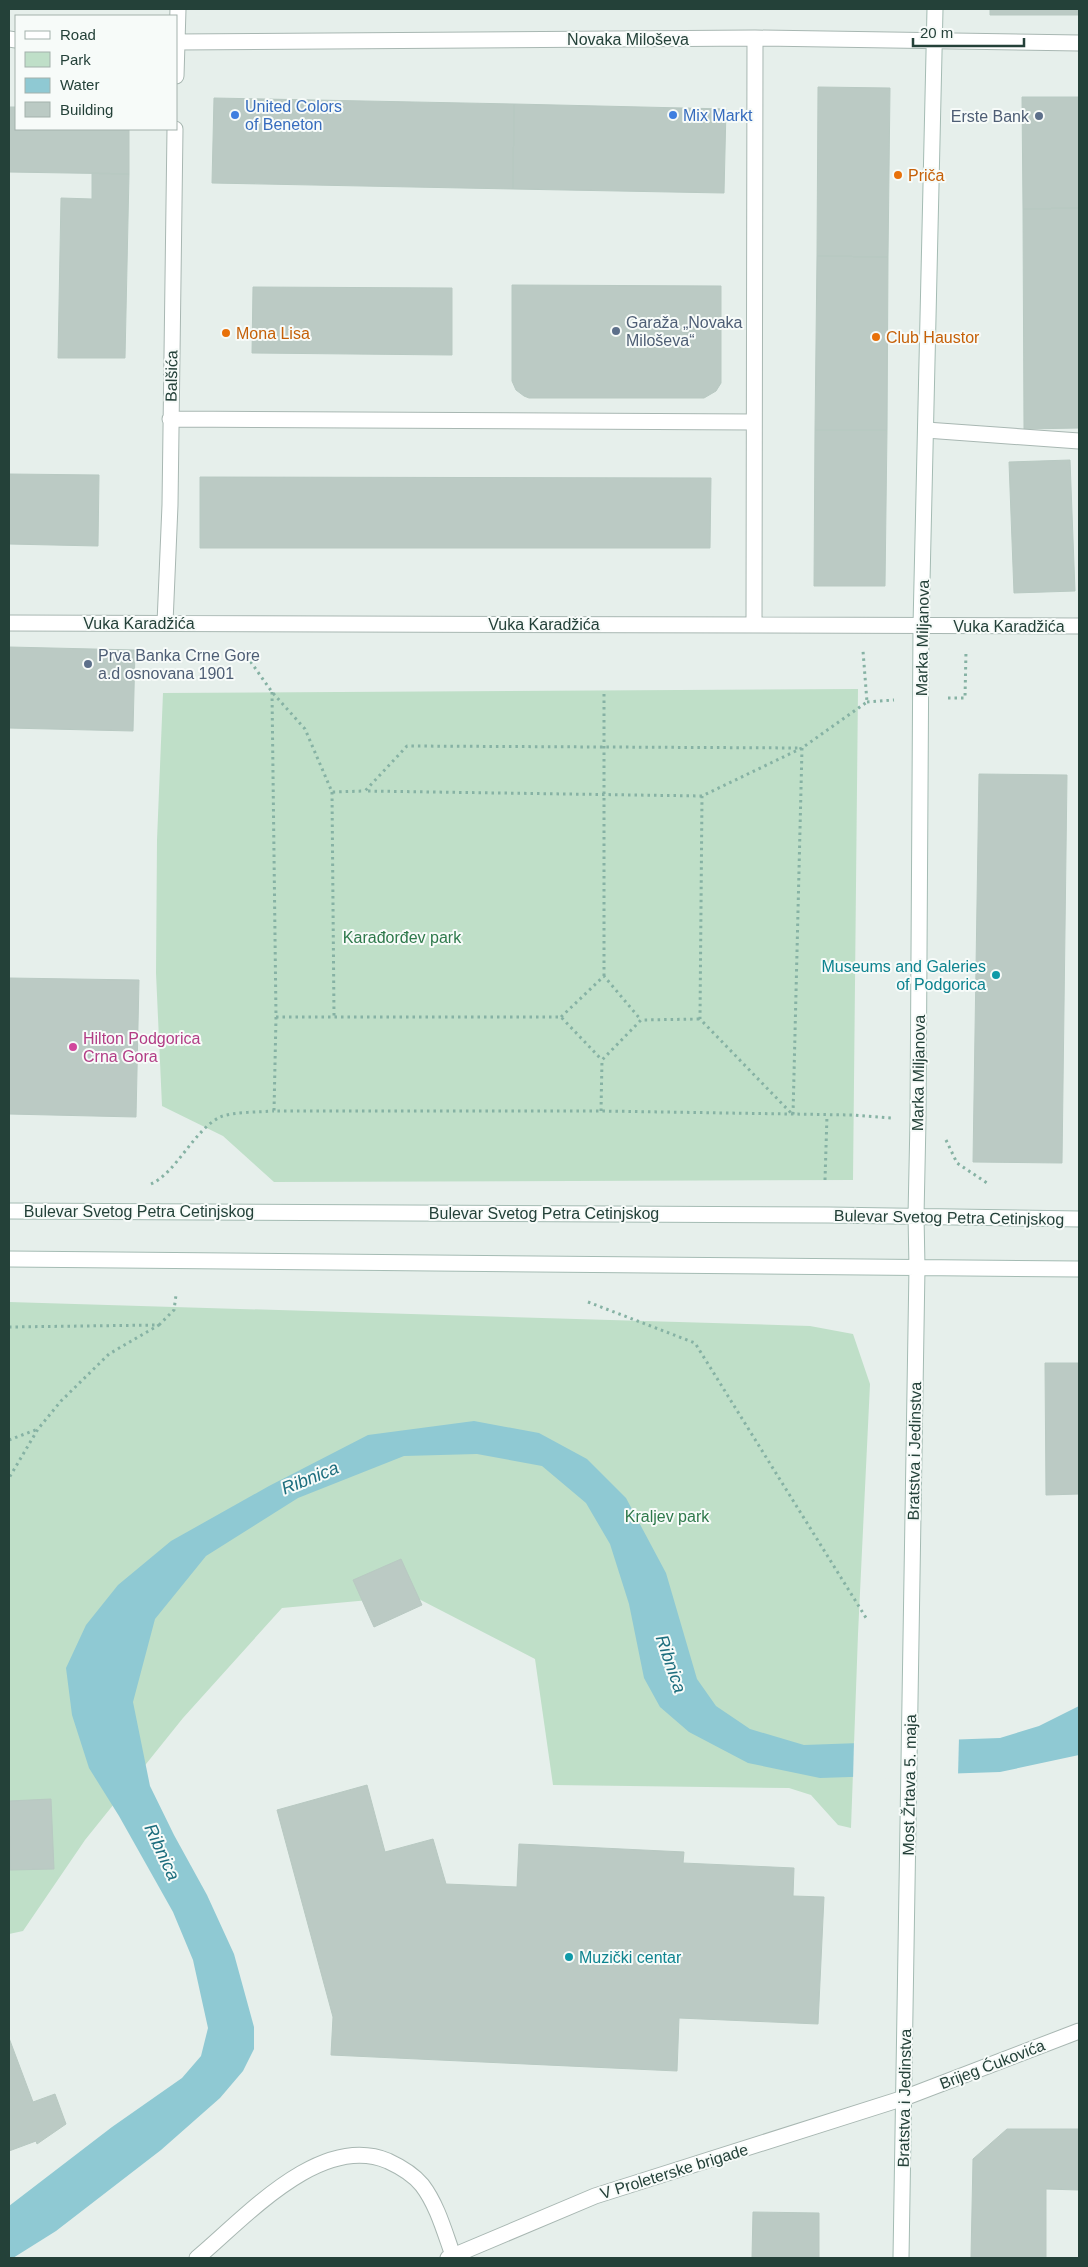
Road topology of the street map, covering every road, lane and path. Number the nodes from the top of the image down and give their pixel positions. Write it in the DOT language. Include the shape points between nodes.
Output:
graph roads {
  1 [pos="935,9"];
  2 [pos="755,38"];
  3 [pos="934,41"];
  4 [pos="178,42"];
  5 [pos="1079,43"];
  6 [pos="175,130"];
  7 [pos="170,419"];
  8 [pos="754,422"];
  9 [pos="926,430"];
  10 [pos="1079,441"];
  11 [pos="9,623"];
  12 [pos="165,623"];
  13 [pos="224,624"];
  14 [pos="754,625"];
  15 [pos="921,626"];
  16 [pos="1079,626"];
  17 [pos="272,692"];
  18 [pos="604,692"];
  19 [pos="857,707"];
  20 [pos="603,746"];
  21 [pos="802,748"];
  22 [pos="365,791"];
  23 [pos="332,792"];
  24 [pos="604,795"];
  25 [pos="702,796"];
  26 [pos="604,976"];
  27 [pos="334,1016"];
  28 [pos="276,1017"];
  29 [pos="561,1017"];
  30 [pos="700,1018"];
  31 [pos="642,1020"];
  32 [pos="602,1060"];
  33 [pos="274,1111"];
  34 [pos="601,1111"];
  35 [pos="793,1115"];
  36 [pos="827,1115"];
  37 [pos="918,1120"];
  38 [pos="825,1180"];
  39 [pos="987,1183"];
  40 [pos="146,1185"];
  41 [pos="9,1211"];
  42 [pos="916,1216"];
  43 [pos="1079,1219"];
  44 [pos="9,1259"];
  45 [pos="917,1267"];
  46 [pos="1079,1269"];
  47 [pos="176,1295"];
  48 [pos="588,1302"];
  49 [pos="159,1325"];
  50 [pos="9,1327"];
  51 [pos="38,1429"];
  52 [pos="9,1440"];
  53 [pos="9,1478"];
  54 [pos="868,1621"];
  55 [pos="911,1634"];
  56 [pos="907,1937"];
  57 [pos="1079,2031"];
  58 [pos="904,2098"];
  59 [pos="452,2257"];
  60 [pos="198,2258"];
  61 [pos="901,2258"];
  1 -- 3 [label="street, Marka Miljanova"];
  2 -- 3 [label="street, Novaka Miloševa"];
  2 -- 4 [label="street, Novaka Miloševa"];
  2 -- 8 [label="street"];
  3 -- 5 [label="street, Novaka Miloševa"];
  3 -- 9 [label="street, Marka Miljanova"];
  6 -- 7 [label="street, Balšića"];
  7 -- 8 [label="street"];
  7 -- 12 [label="street, Balšića"];
  8 -- 14 [label="street"];
  9 -- 10 [label="street"];
  9 -- 15 [label="street, Marka Miljanova"];
  11 -- 12 [label="street, Vuka Karadžića"];
  12 -- 13 [label="street, Vuka Karadžića"];
  13 -- 14 [label="street, Vuka Karadžića"];
  13 -- 17 [label="path"];
  14 -- 15 [label="street, Vuka Karadžića"];
  15 -- 16 [label="street, Vuka Karadžića"];
  15 -- 37 [label="street, Marka Miljanova"];
  17 -- 23 [label="path" via="306,729"];
  17 -- 28 [label="path"];
  18 -- 20 [label="path"];
  19 -- 21 [label="path"];
  20 -- 21 [label="path"];
  20 -- 22 [label="path" via="407,746"];
  20 -- 24 [label="path"];
  21 -- 25 [label="path"];
  21 -- 35 [label="path"];
  22 -- 23 [label="path"];
  22 -- 24 [label="path"];
  23 -- 27 [label="path"];
  24 -- 25 [label="path"];
  24 -- 26 [label="path"];
  25 -- 30 [label="path"];
  26 -- 29 [label="path"];
  26 -- 31 [label="path"];
  27 -- 28 [label="path"];
  27 -- 29 [label="path"];
  28 -- 33 [label="path"];
  29 -- 32 [label="path"];
  30 -- 31 [label="path"];
  30 -- 35 [label="path"];
  31 -- 32 [label="path"];
  32 -- 34 [label="path"];
  33 -- 34 [label="path"];
  33 -- 40 [label="path" via="222,1116 206,1128 154,1182"];
  34 -- 35 [label="path"];
  35 -- 36 [label="path"];
  36 -- 37 [label="path"];
  36 -- 38 [label="path"];
  37 -- 39 [label="path" via="945,1138 957,1163"];
  37 -- 42 [label="street, Marka Miljanova"];
  41 -- 42 [label="street, Bulevar Svetog Petra Cetinjskog"];
  42 -- 43 [label="street, Bulevar Svetog Petra Cetinjskog"];
  42 -- 45 [label="street, Marka Miljanova"];
  44 -- 45 [label="street"];
  45 -- 46 [label="street"];
  45 -- 55 [label="street, Bratstva i Jedinstva"];
  47 -- 49 [label="path" via="174,1310"];
  48 -- 54 [label="path" via="695,1343"];
  49 -- 50 [label="path"];
  49 -- 51 [label="path" via="109,1354 61,1401"];
  51 -- 52 [label="path"];
  51 -- 53 [label="path"];
  55 -- 56 [label="street, Most Žrtava 5. maja"];
  56 -- 58 [label="street, Bratstva i Jedinstva"];
  57 -- 58 [label="street, Brijeg Ćukovića"];
  58 -- 59 [label="street, V Proleterske brigade" via="595,2196"];
  58 -- 61 [label="street, Bratstva i Jedinstva"];
  59 -- 60 [label="street" via="431,2198 421,2184 397,2165 384,2160 343,2156 284,2184"];
}
